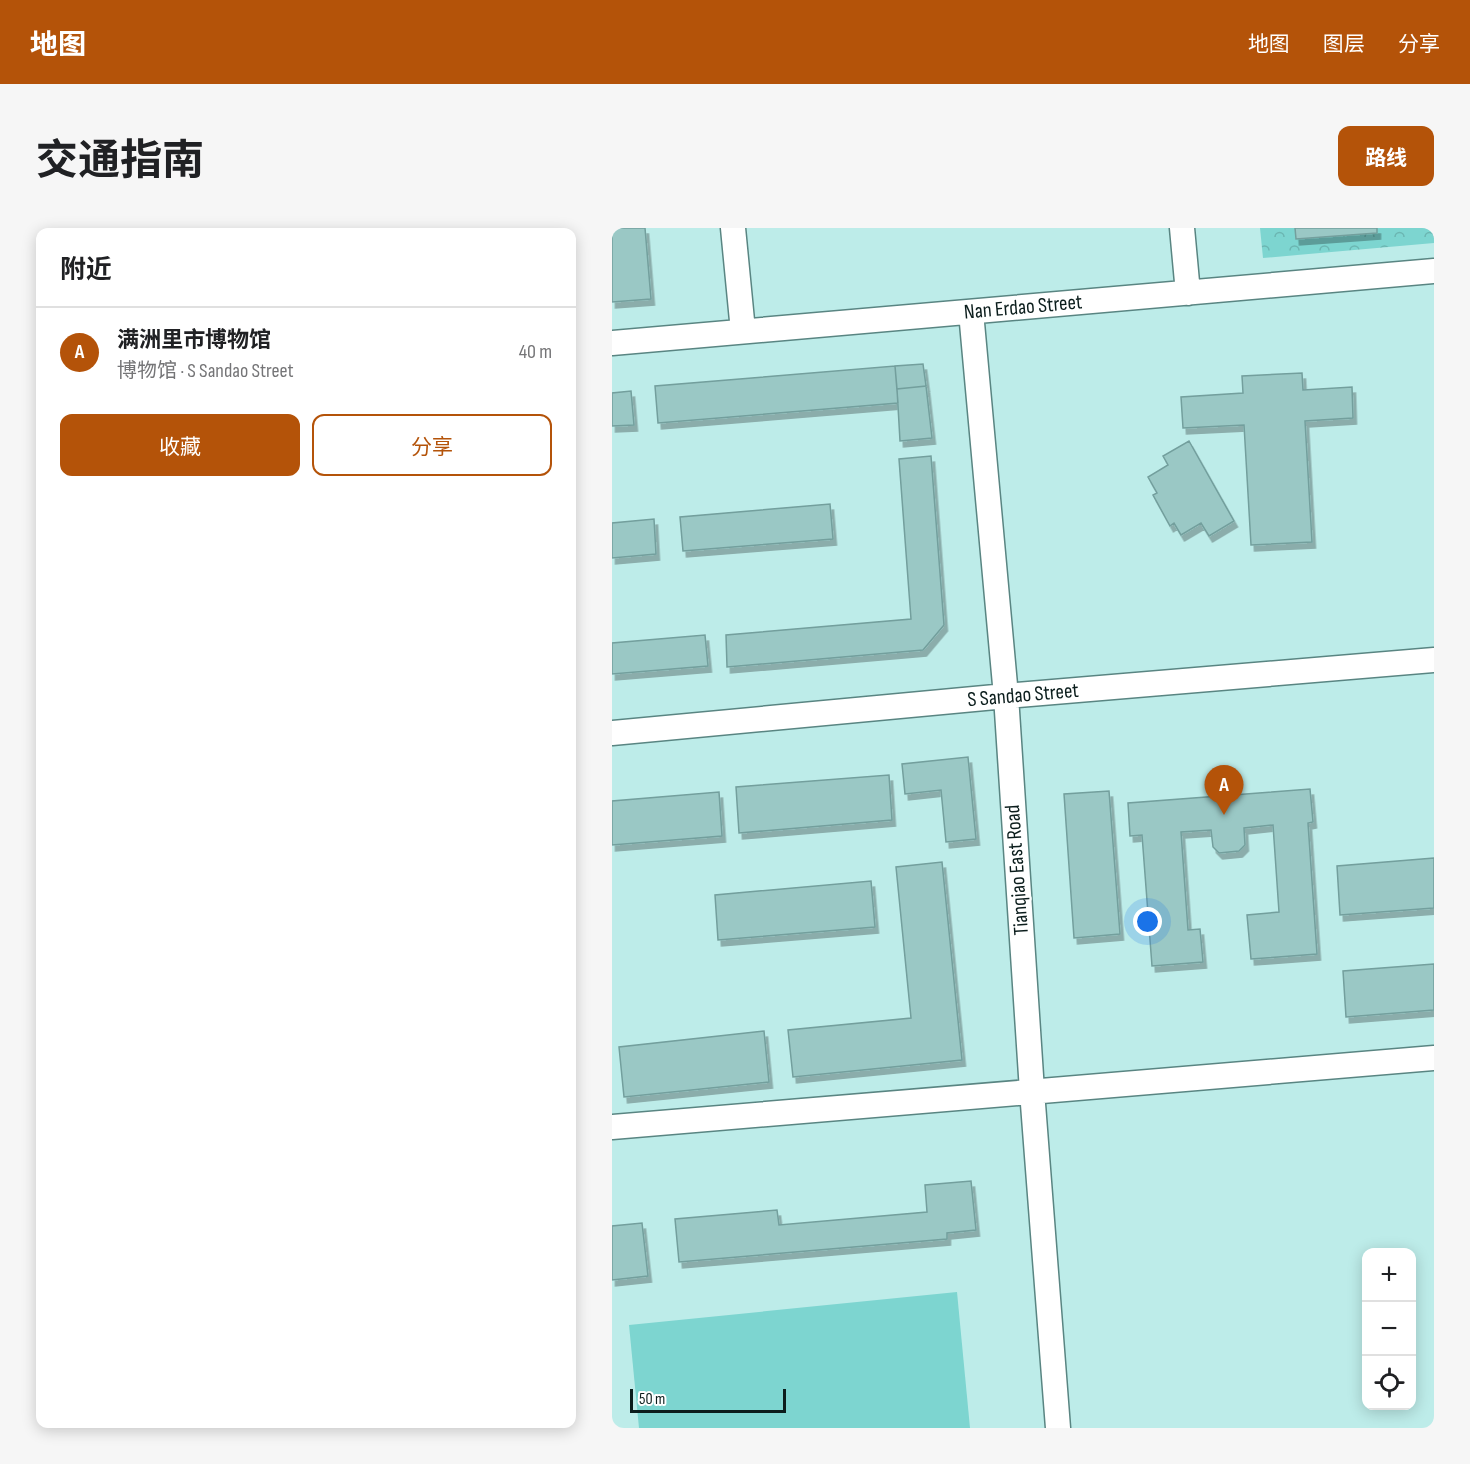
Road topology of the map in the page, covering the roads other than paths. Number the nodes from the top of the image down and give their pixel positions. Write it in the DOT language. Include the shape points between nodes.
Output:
graph roads {
  1 [pos="733,228"];
  2 [pos="1182,228"];
  3 [pos="1434,271"];
  4 [pos="1188,293"];
  5 [pos="971,312"];
  6 [pos="743,331"];
  7 [pos="612,343"];
  8 [pos="1434,660"];
  9 [pos="1006,696"];
  10 [pos="612,733"];
  11 [pos="1434,1058"];
  12 [pos="1032,1091"];
  13 [pos="612,1127"];
  14 [pos="1058,1428"];
  1 -- 6 [label="street"];
  2 -- 4 [label="street"];
  3 -- 4 [label="street, Nan Erdao Street"];
  4 -- 5 [label="street, Nan Erdao Street"];
  5 -- 6 [label="street, Nan Erdao Street"];
  5 -- 9 [label="street, Tianqiao East Road"];
  6 -- 7 [label="street, Nan Erdao Street"];
  8 -- 9 [label="street, S Sandao Street"];
  9 -- 10 [label="street, S Sandao Street"];
  9 -- 12 [label="street, Tianqiao East Road"];
  11 -- 12 [label="street"];
  12 -- 13 [label="street"];
  12 -- 14 [label="street, Tianqiao East Road"];
}
